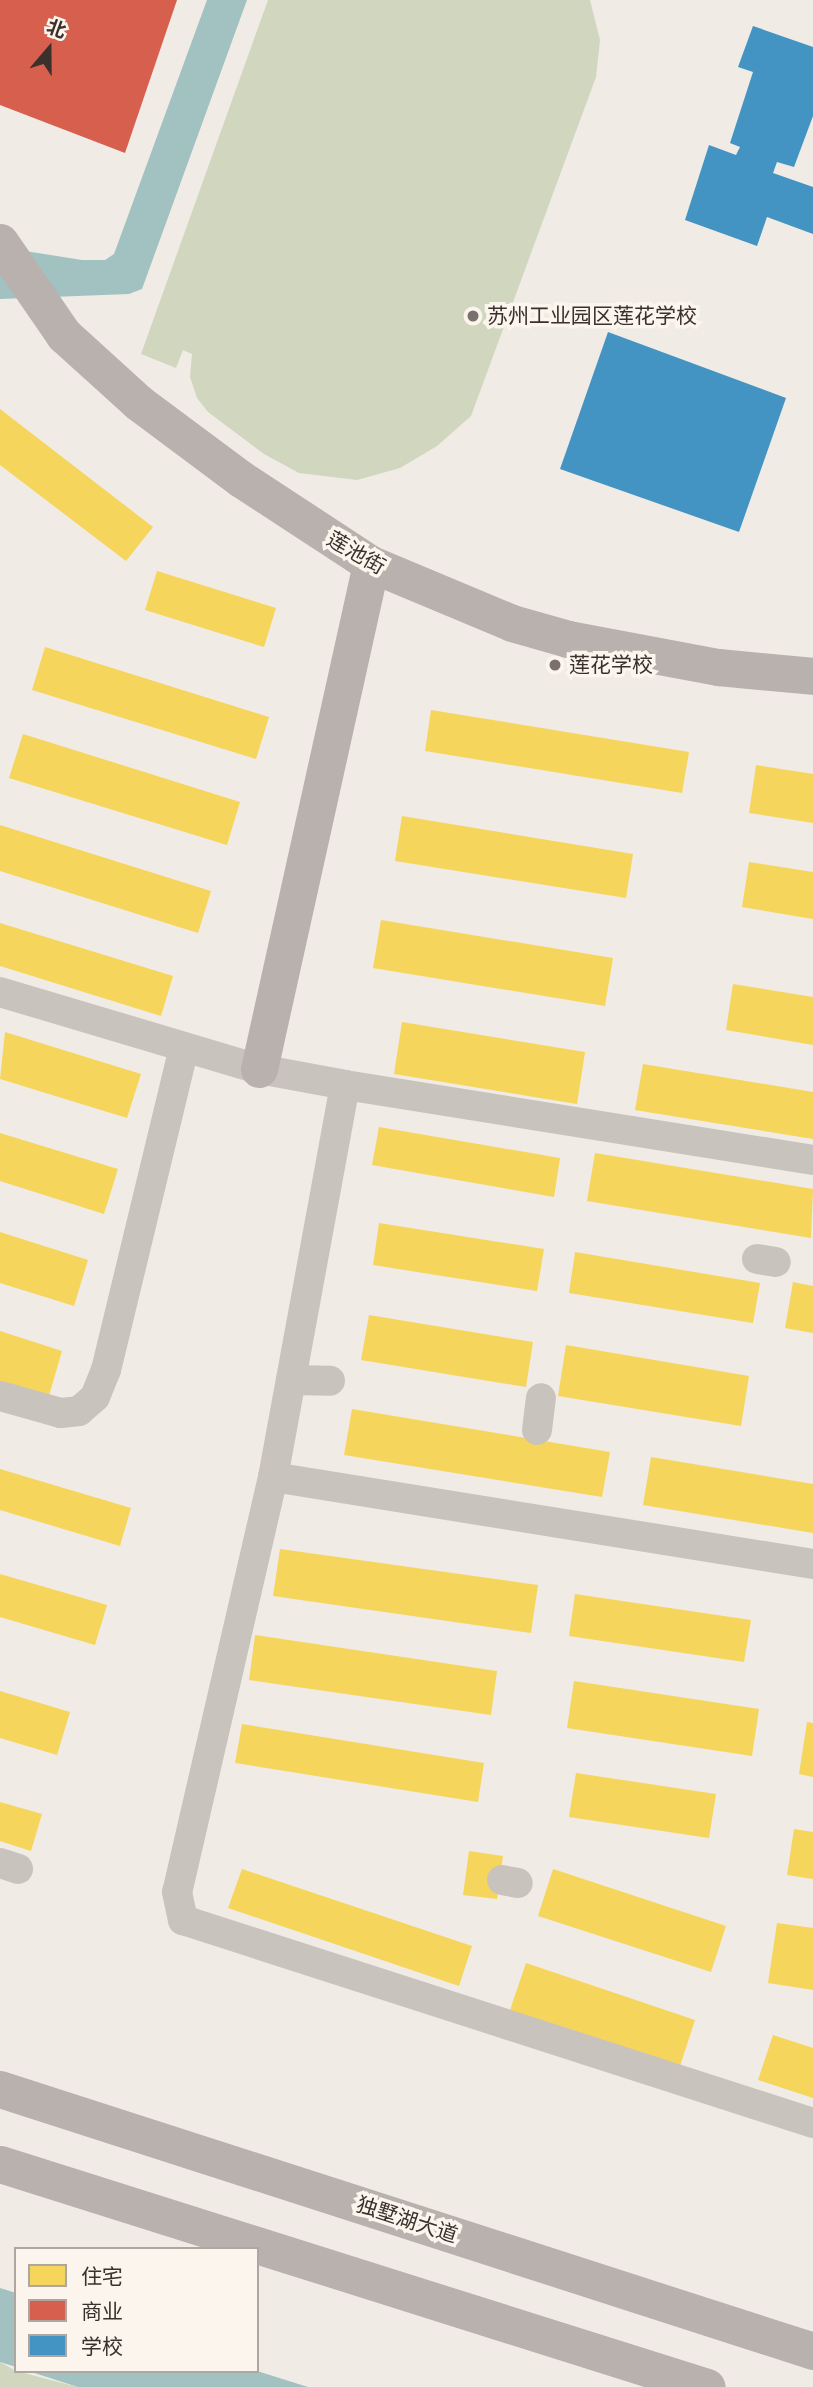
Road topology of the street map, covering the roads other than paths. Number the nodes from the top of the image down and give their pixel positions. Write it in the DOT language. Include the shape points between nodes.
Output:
graph roads {
  1 [pos="0,242"];
  2 [pos="371,564"];
  3 [pos="813,676"];
  4 [pos="0,992"];
  5 [pos="184,1047"];
  6 [pos="259,1069"];
  7 [pos="345,1085"];
  8 [pos="813,1160"];
  9 [pos="291,1380"];
  10 [pos="330,1381"];
  11 [pos="0,1396"];
  12 [pos="541,1398"];
  13 [pos="537,1430"];
  14 [pos="273,1477"];
  15 [pos="813,1564"];
  16 [pos="0,2090"];
  17 [pos="813,2123"];
  18 [pos="0,2164"];
  19 [pos="813,2351"];
  20 [pos="707,2387"];
  1 -- 2 [label="main road, 莲池街" via="50,318 92,362 190,443"];
  2 -- 3 [label="main road, 莲池街" via="512,623 568,639 718,667"];
  2 -- 6 [label="main road"];
  4 -- 5 [label="street"];
  5 -- 6 [label="street"];
  5 -- 11 [label="street" via="106,1370 95,1397 79,1411 61,1413"];
  6 -- 7 [label="street"];
  7 -- 8 [label="street"];
  7 -- 9 [label="street"];
  9 -- 10 [label="street"];
  9 -- 14 [label="street"];
  12 -- 13 [label="street"];
  14 -- 15 [label="street"];
  14 -- 17 [label="street" via="177,1892 183,1920"];
  16 -- 19 [label="main road, 独墅湖大道"];
  18 -- 20 [label="main road"];
}
